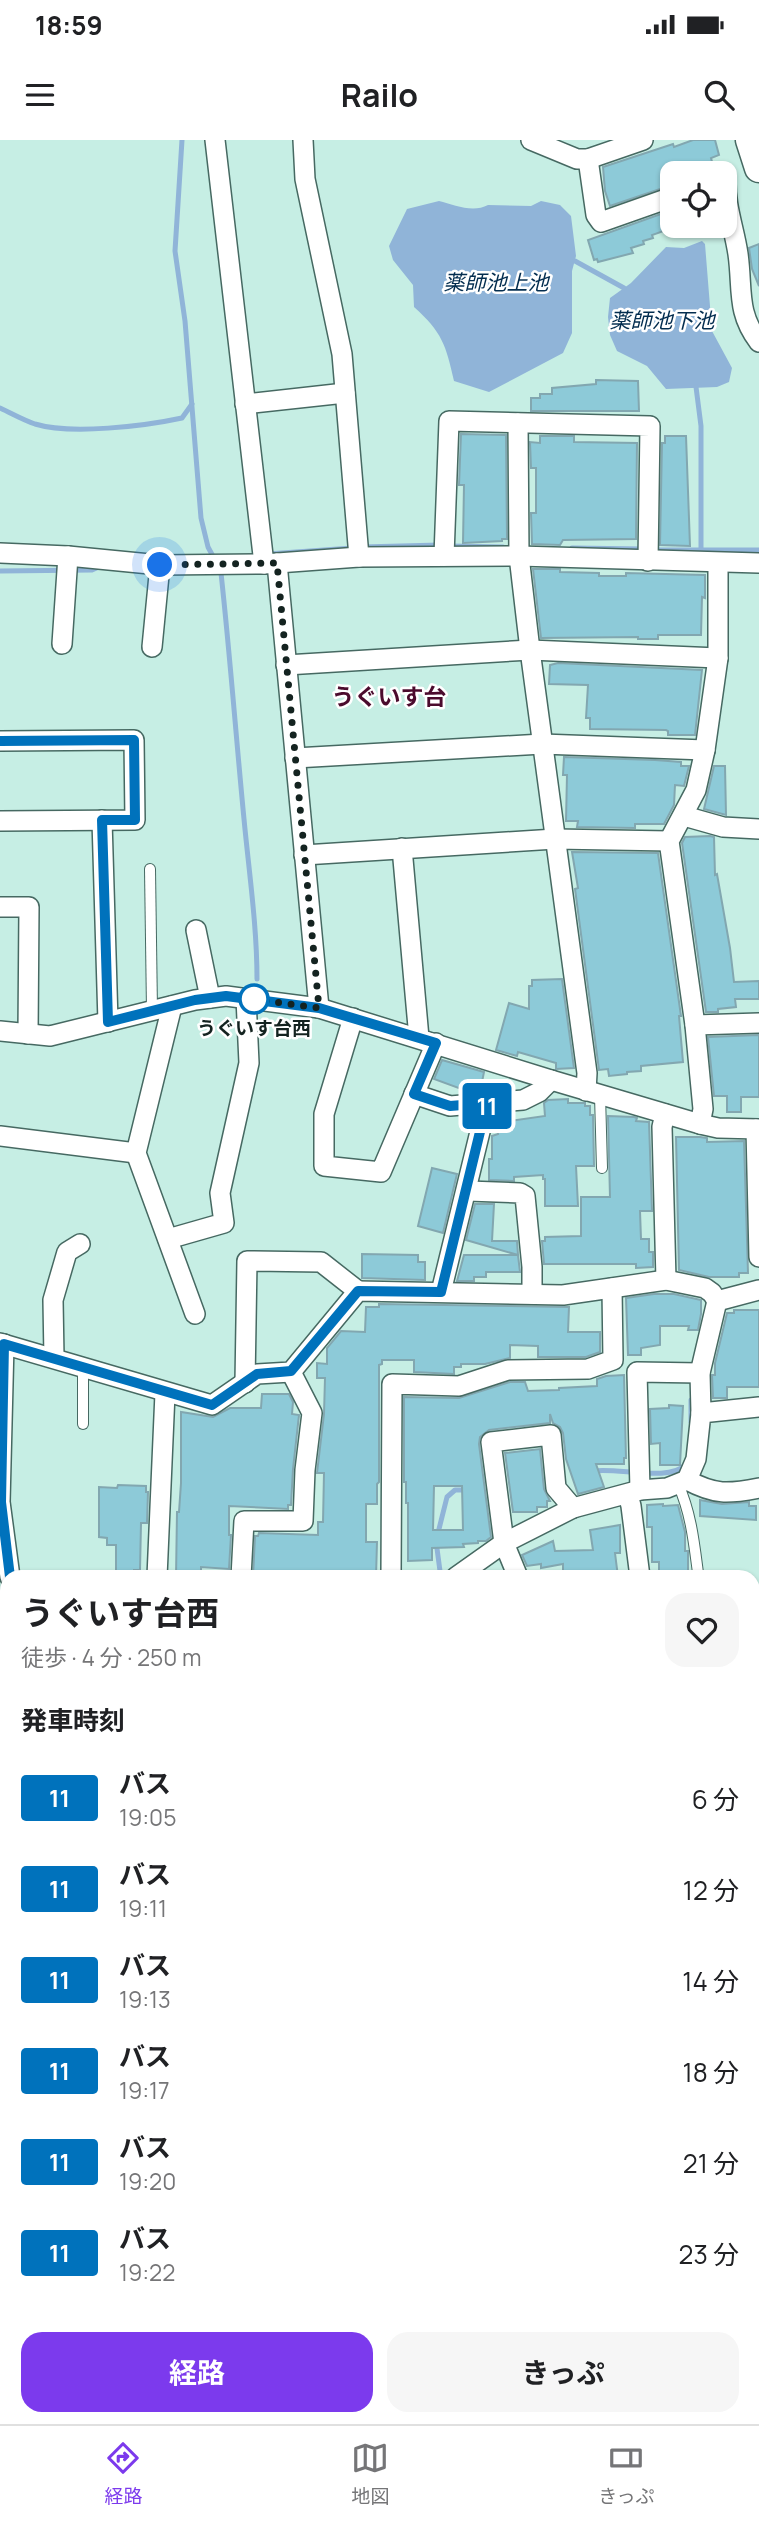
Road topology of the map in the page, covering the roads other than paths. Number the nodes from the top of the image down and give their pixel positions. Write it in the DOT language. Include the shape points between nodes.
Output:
graph roads {
  1 [pos="215,140"];
  2 [pos="303,140"];
  3 [pos="531,140"];
  4 [pos="643,140"];
  5 [pos="750,140"];
  6 [pos="595,151"];
  7 [pos="759,170"];
  8 [pos="737,176"];
  9 [pos="660,201"];
  10 [pos="734,238"];
  11 [pos="759,342"];
  12 [pos="345,393"];
  13 [pos="245,404"];
  14 [pos="519,423"];
  15 [pos="444,549"];
  16 [pos="359,550"];
  17 [pos="519,550"];
  18 [pos="0,553"];
  19 [pos="648,554"];
  20 [pos="68,556"];
  21 [pos="267,559"];
  22 [pos="718,563"];
  23 [pos="759,563"];
  24 [pos="160,565"];
  25 [pos="62,644"];
  26 [pos="152,647"];
  27 [pos="530,650"];
  28 [pos="719,658"];
  29 [pos="286,665"];
  30 [pos="0,741"];
  31 [pos="542,744"];
  32 [pos="705,750"];
  33 [pos="295,758"];
  34 [pos="684,816"];
  35 [pos="102,820"];
  36 [pos="0,821"];
  37 [pos="759,829"];
  38 [pos="555,839"];
  39 [pos="669,841"];
  40 [pos="402,848"];
  41 [pos="303,855"];
  42 [pos="150,869"];
  43 [pos="0,907"];
  44 [pos="195,930"];
  45 [pos="210,998"];
  46 [pos="246,998"];
  47 [pos="172,1006"];
  48 [pos="319,1008"];
  49 [pos="152,1011"];
  50 [pos="353,1018"];
  51 [pos="108,1022"];
  52 [pos="759,1023"];
  53 [pos="695,1025"];
  54 [pos="0,1031"];
  55 [pos="28,1034"];
  56 [pos="427,1041"];
  57 [pos="551,1080"];
  58 [pos="593,1093"];
  59 [pos="414,1094"];
  60 [pos="487,1103"];
  61 [pos="664,1114"];
  62 [pos="700,1124"];
  63 [pos="757,1129"];
  64 [pos="0,1136"];
  65 [pos="136,1153"];
  66 [pos="602,1168"];
  67 [pos="468,1191"];
  68 [pos="168,1239"];
  69 [pos="80,1244"];
  70 [pos="759,1257"];
  71 [pos="666,1280"];
  72 [pos="612,1288"];
  73 [pos="759,1290"];
  74 [pos="358,1291"];
  75 [pos="441,1292"];
  76 [pos="532,1294"];
  77 [pos="717,1301"];
  78 [pos="195,1314"];
  79 [pos="2,1343"];
  80 [pos="54,1358"];
  81 [pos="83,1366"];
  82 [pos="291,1371"];
  83 [pos="700,1373"];
  84 [pos="245,1383"];
  85 [pos="165,1393"];
  86 [pos="759,1407"];
  87 [pos="701,1413"];
  88 [pos="83,1424"];
  89 [pos="682,1482"];
  90 [pos="759,1488"];
  91 [pos="634,1492"];
  92 [pos="573,1508"];
  93 [pos="504,1543"];
  94 [pos="9,1570"];
  95 [pos="157,1570"];
  96 [pos="241,1570"];
  97 [pos="391,1570"];
  98 [pos="466,1570"];
  99 [pos="515,1570"];
  100 [pos="639,1570"];
  101 [pos="698,1570"];
  1 -- 13 [label="street"];
  2 -- 12 [label="street" via="305,179 342,354"];
  3 -- 6 [label="street" via="577,159"];
  4 -- 6 [label="street"];
  5 -- 7 [label="street"];
  6 -- 9 [label="street" via="596,215 601,222"];
  7 -- 8 [label="street"];
  10 -- 11 [label="street" via="742,313"];
  12 -- 13 [label="street"];
  12 -- 16 [label="street"];
  13 -- 21 [label="street"];
  14 -- 15 [label="street" via="449,421"];
  14 -- 17 [label="street"];
  14 -- 19 [label="street" via="650,426"];
  15 -- 16 [label="street"];
  15 -- 17 [label="street"];
  16 -- 21 [label="street"];
  17 -- 19 [label="street"];
  17 -- 27 [label="street"];
  18 -- 20 [label="street"];
  19 -- 22 [label="street"];
  20 -- 24 [label="street"];
  20 -- 25 [label="street"];
  21 -- 24 [label="street"];
  21 -- 29 [label="street"];
  22 -- 23 [label="street"];
  22 -- 28 [label="street"];
  24 -- 26 [label="street"];
  27 -- 28 [label="street"];
  27 -- 29 [label="street"];
  27 -- 31 [label="street"];
  28 -- 32 [label="street"];
  29 -- 33 [label="street"];
  30 -- 35 [label="street" via="134,740 135,820"];
  31 -- 32 [label="street"];
  31 -- 33 [label="street"];
  31 -- 38 [label="street"];
  32 -- 34 [label="street" via="696,790"];
  33 -- 41 [label="street"];
  34 -- 37 [label="street" via="723,827"];
  34 -- 39 [label="street"];
  35 -- 36 [label="street"];
  35 -- 51 [label="street"];
  38 -- 39 [label="street"];
  38 -- 40 [label="street"];
  38 -- 58 [label="street"];
  39 -- 53 [label="street"];
  40 -- 41 [label="street"];
  40 -- 56 [label="street"];
  41 -- 48 [label="street"];
  42 -- 49 [label="lane"];
  43 -- 55 [label="street" via="29,907"];
  44 -- 45 [label="street"];
  45 -- 46 [label="street"];
  45 -- 47 [label="street"];
  46 -- 48 [label="street"];
  46 -- 68 [label="street" via="249,1063 220,1193 224,1223"];
  47 -- 49 [label="street"];
  47 -- 65 [label="street"];
  48 -- 50 [label="street"];
  49 -- 51 [label="street"];
  50 -- 56 [label="street"];
  50 -- 59 [label="street" via="324,1114 324,1166 381,1171"];
  51 -- 55 [label="street" via="50,1036"];
  52 -- 53 [label="street"];
  53 -- 62 [label="street" via="703,1109"];
  54 -- 55 [label="street"];
  56 -- 57 [label="street"];
  56 -- 59 [label="street"];
  57 -- 58 [label="street"];
  57 -- 60 [label="street" via="523,1100"];
  58 -- 61 [label="street"];
  58 -- 66 [label="lane"];
  59 -- 60 [label="street" via="450,1106"];
  60 -- 67 [label="street"];
  61 -- 62 [label="street"];
  61 -- 71 [label="street"];
  62 -- 63 [label="street"];
  63 -- 70 [label="street"];
  64 -- 65 [label="street"];
  65 -- 68 [label="street"];
  67 -- 75 [label="street"];
  67 -- 76 [label="street" via="520,1192 525,1196"];
  68 -- 78 [label="street"];
  69 -- 80 [label="street" via="67,1252 53,1300"];
  71 -- 72 [label="street"];
  71 -- 77 [label="street" via="705,1288"];
  72 -- 76 [label="street"];
  72 -- 97 [label="street" via="613,1360 588,1369 508,1370 459,1386 392,1384"];
  73 -- 77 [label="street"];
  74 -- 75 [label="street"];
  74 -- 82 [label="street"];
  74 -- 84 [label="street" via="321,1262 247,1261"];
  75 -- 76 [label="street"];
  77 -- 83 [label="street"];
  79 -- 80 [label="street"];
  79 -- 94 [label="street" via="1,1502"];
  80 -- 81 [label="street"];
  81 -- 85 [label="street"];
  81 -- 88 [label="lane"];
  82 -- 84 [label="street" via="257,1374"];
  82 -- 96 [label="street" via="312,1413 303,1521 244,1521"];
  83 -- 87 [label="street"];
  83 -- 91 [label="street" via="637,1372"];
  84 -- 85 [label="street" via="212,1405"];
  85 -- 95 [label="street"];
  86 -- 87 [label="street"];
  87 -- 89 [label="street" via="696,1459"];
  89 -- 90 [label="street" via="733,1493"];
  89 -- 91 [label="street"];
  89 -- 101 [label="lane"];
  91 -- 92 [label="street"];
  91 -- 100 [label="street" via="631,1506"];
  92 -- 93 [label="street"];
  92 -- 93 [label="street" via="556,1488 551,1435 491,1442"];
  93 -- 98 [label="street"];
  93 -- 99 [label="street"];
}
